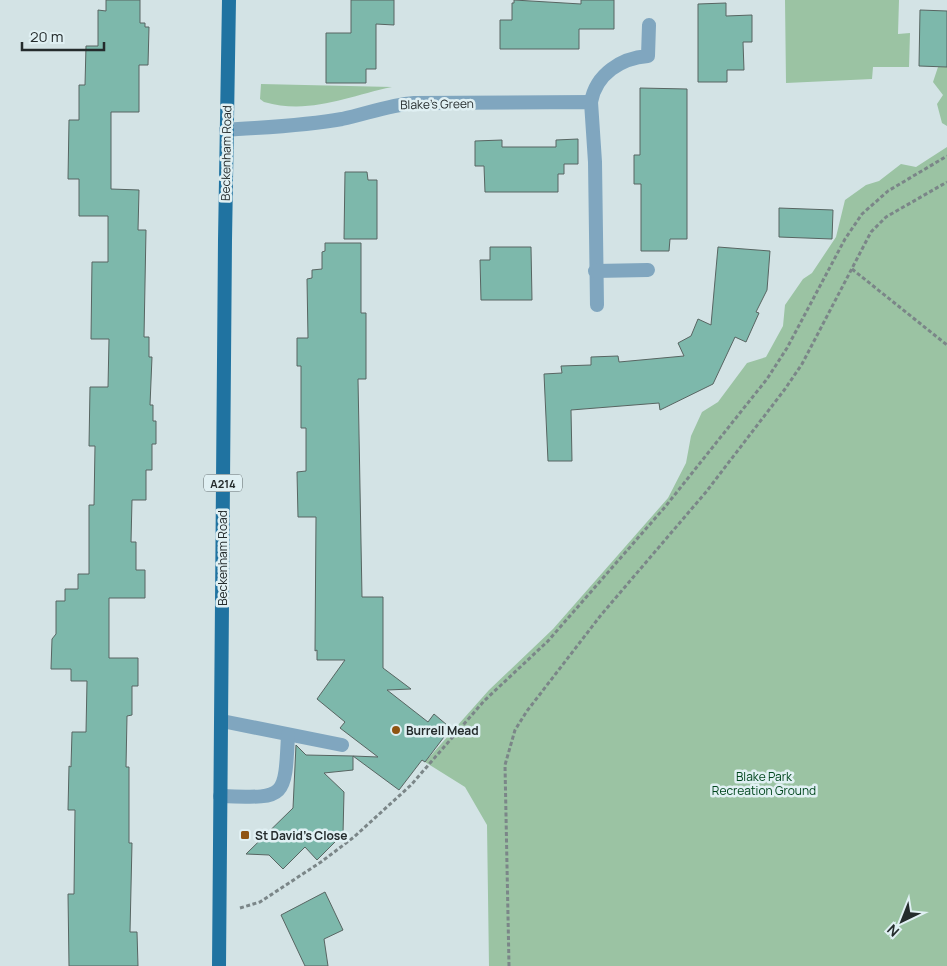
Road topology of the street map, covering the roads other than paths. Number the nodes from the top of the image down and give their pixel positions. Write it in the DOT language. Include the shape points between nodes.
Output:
graph roads {
  1 [pos="229,0"];
  2 [pos="649,26"];
  3 [pos="591,102"];
  4 [pos="226,130"];
  5 [pos="648,270"];
  6 [pos="595,271"];
  7 [pos="597,305"];
  8 [pos="222,721"];
  9 [pos="288,735"];
  10 [pos="342,745"];
  11 [pos="220,796"];
  12 [pos="219,966"];
  1 -- 4 [label="main road, Beckenham Road / A214"];
  2 -- 3 [label="street" via="648,56 631,57 621,62 599,81"];
  3 -- 4 [label="street, Blake's Green" via="414,103 319,122"];
  3 -- 6 [label="street" via="595,162"];
  4 -- 8 [label="main road, Beckenham Road / A214"];
  5 -- 6 [label="street"];
  6 -- 7 [label="street"];
  8 -- 9 [label="street"];
  8 -- 11 [label="main road, Beckenham Road / A214"];
  9 -- 10 [label="street"];
  9 -- 11 [label="street" via="286,770 279,791 269,796"];
  11 -- 12 [label="main road, Beckenham Road / A214"];
}
